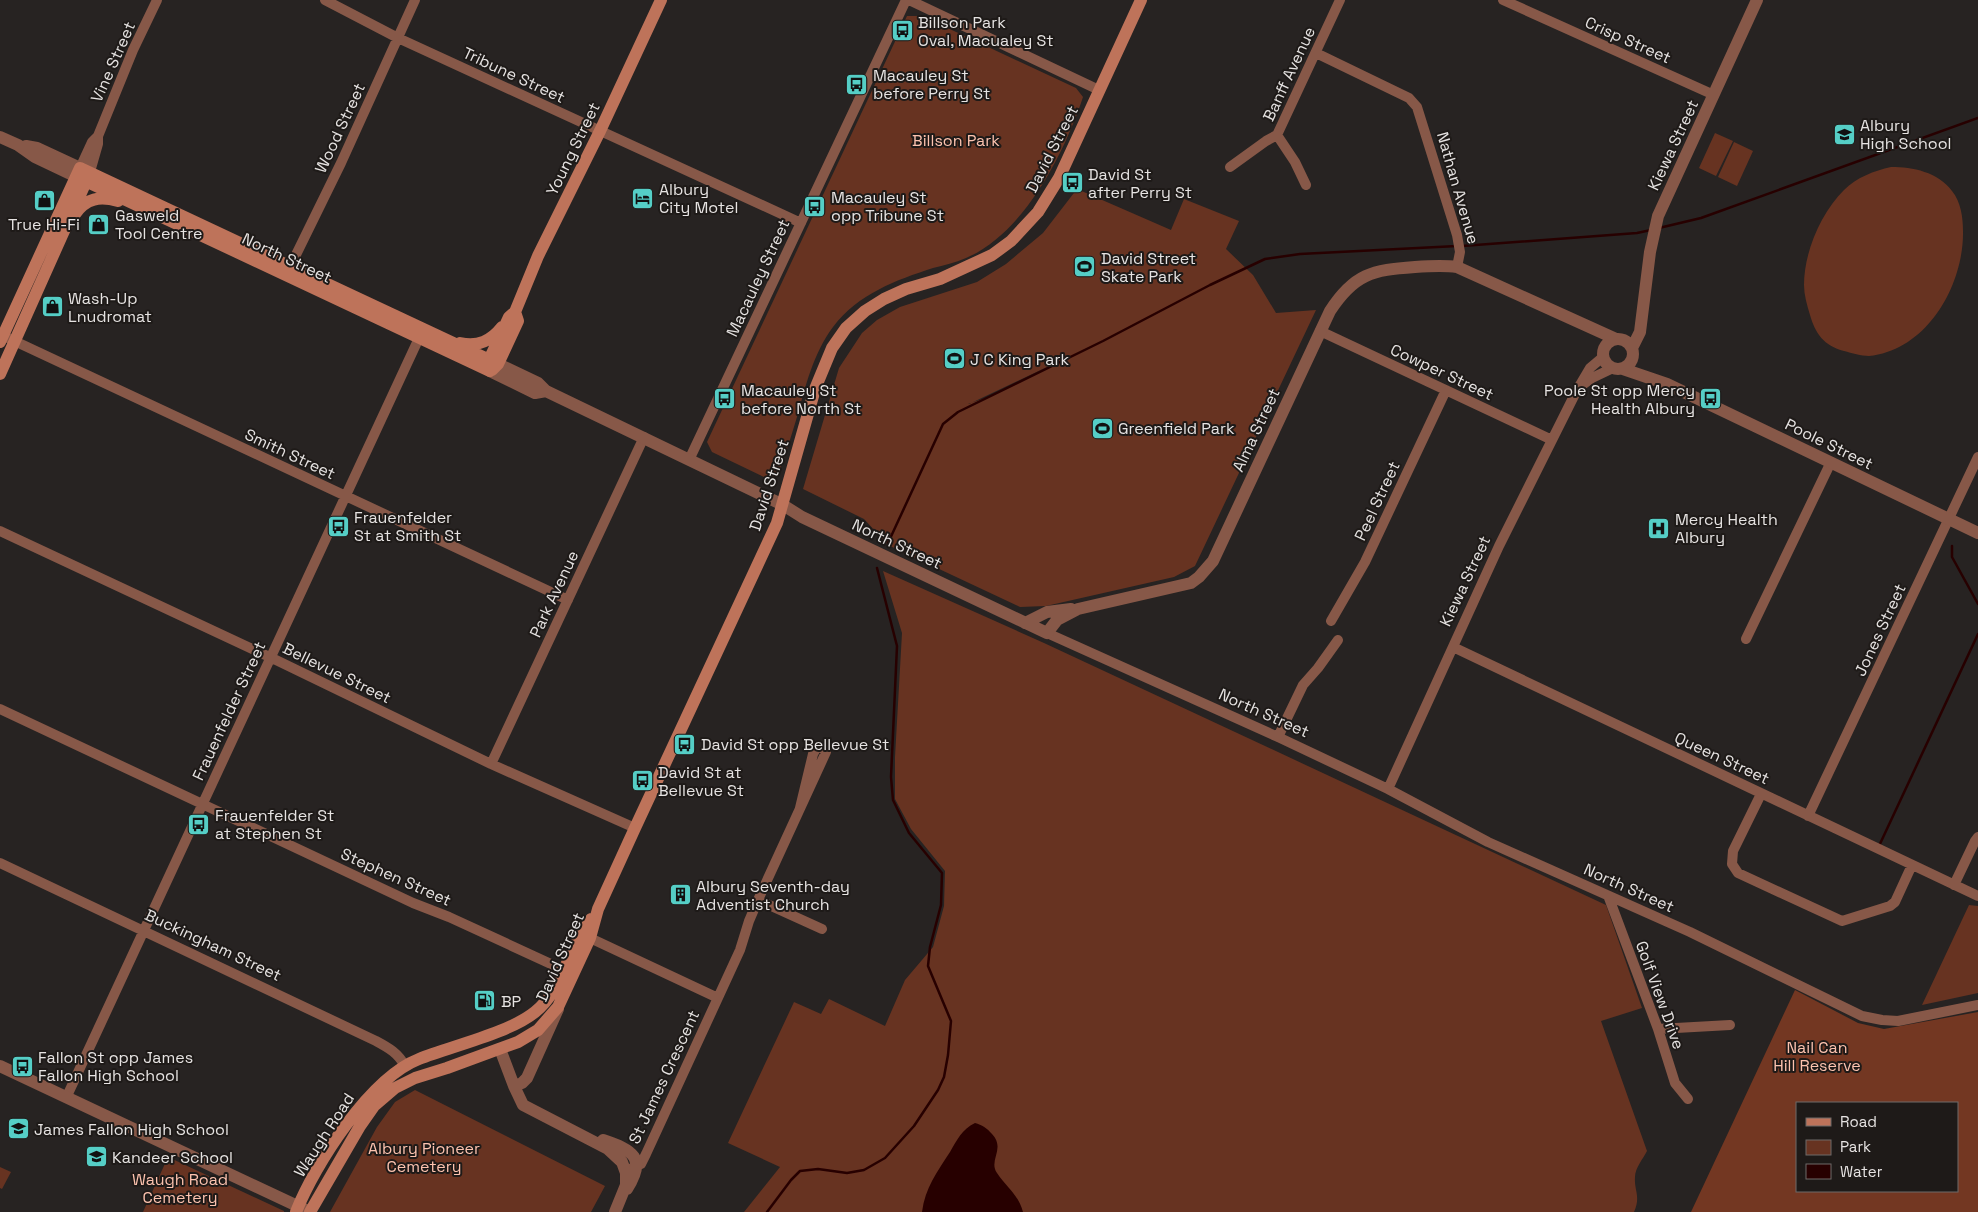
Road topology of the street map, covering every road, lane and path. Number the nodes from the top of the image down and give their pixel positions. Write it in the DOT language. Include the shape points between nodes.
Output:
graph roads {
  1 [pos="157,0"];
  2 [pos="325,0"];
  3 [pos="414,0"];
  4 [pos="661,0"];
  5 [pos="907,0"];
  6 [pos="1141,0"];
  7 [pos="1340,0"];
  8 [pos="1504,0"];
  9 [pos="1757,0"];
  10 [pos="398,38"];
  11 [pos="1316,53"];
  12 [pos="1099,90"];
  13 [pos="1714,95"];
  14 [pos="600,131"];
  15 [pos="1277,135"];
  16 [pos="0,137"];
  17 [pos="1230,167"];
  18 [pos="83,175"];
  19 [pos="1306,185"];
  20 [pos="147,211"];
  21 [pos="69,222"];
  22 [pos="800,223"];
  23 [pos="290,267"];
  24 [pos="1457,268"];
  25 [pos="1641,310"];
  26 [pos="512,315"];
  27 [pos="1572,320"];
  28 [pos="1320,331"];
  29 [pos="1,338"];
  30 [pos="419,338"];
  31 [pos="1619,339"];
  32 [pos="447,340"];
  33 [pos="15,342"];
  34 [pos="1604,352"];
  35 [pos="1633,353"];
  36 [pos="493,365"];
  37 [pos="1618,368"];
  38 [pos="0,374"];
  39 [pos="1667,384"];
  40 [pos="1446,390"];
  41 [pos="1577,390"];
  42 [pos="644,437"];
  43 [pos="1552,440"];
  44 [pos="1978,457"];
  45 [pos="689,460"];
  46 [pos="1831,462"];
  47 [pos="345,497"];
  48 [pos="783,505"];
  49 [pos="1949,519"];
  50 [pos="0,531"];
  51 [pos="1978,533"];
  52 [pos="568,600"];
  53 [pos="1078,609"];
  54 [pos="1331,621"];
  55 [pos="1025,623"];
  56 [pos="1047,633"];
  57 [pos="1746,639"];
  58 [pos="1338,640"];
  59 [pos="1453,647"];
  60 [pos="271,658"];
  61 [pos="0,709"];
  62 [pos="1278,737"];
  63 [pos="826,752"];
  64 [pos="491,764"];
  65 [pos="1388,789"];
  66 [pos="1761,794"];
  67 [pos="202,804"];
  68 [pos="1808,816"];
  69 [pos="635,828"];
  70 [pos="1978,837"];
  71 [pos="0,863"];
  72 [pos="1912,865"];
  73 [pos="1954,885"];
  74 [pos="1978,896"];
  75 [pos="1609,898"];
  76 [pos="758,900"];
  77 [pos="598,909"];
  78 [pos="822,929"];
  79 [pos="144,931"];
  80 [pos="590,938"];
  81 [pos="564,970"];
  82 [pos="718,998"];
  83 [pos="561,1002"];
  84 [pos="1978,1005"];
  85 [pos="1730,1025"];
  86 [pos="1658,1028"];
  87 [pos="493,1033"];
  88 [pos="500,1049"];
  89 [pos="0,1066"];
  90 [pos="406,1066"];
  91 [pos="514,1086"];
  92 [pos="67,1096"];
  93 [pos="1688,1099"];
  94 [pos="631,1168"];
  95 [pos="302,1210"];
  96 [pos="615,1212"];
  1 -- 18 [label="street, Vine Street" via="133,50"];
  2 -- 10 [label="street, Tribune Street"];
  3 -- 10 [label="street, Wood Street"];
  4 -- 14 [label="main road, Young Street"];
  5 -- 12 [label="street"];
  5 -- 22 [label="street, Macauley Street"];
  6 -- 12 [label="main road, David Street"];
  7 -- 11 [label="street, Banff Avenue"];
  8 -- 13 [label="street, Crisp Street"];
  9 -- 13 [label="street, Kiewa Street"];
  10 -- 14 [label="street, Tribune Street"];
  10 -- 23 [label="street, Wood Street"];
  11 -- 15 [label="street, Banff Avenue"];
  11 -- 24 [label="street, Nathan Avenue" via="1413,102 1420,113 1458,238"];
  12 -- 48 [label="main road, David Street" via="1054,187 1038,212 1011,242 973,264 884,299 865,311 839,338 815,389"];
  13 -- 25 [label="street, Kiewa Street" via="1662,206 1652,240"];
  14 -- 22 [label="street, Tribune Street"];
  14 -- 26 [label="main road, Young Street"];
  15 -- 17 [label="street"];
  15 -- 19 [label="street, Banff Avenue" via="1296,162"];
  16 -- 18 [label="street, North Street" via="35,157"];
  18 -- 20 [label="main road, North Street"];
  18 -- 21 [label="main road"];
  18 -- 23 [label="main road, North Street"];
  18 -- 29 [label="main road"];
  20 -- 21 [label="main road" via="107,198 97,198 81,206"];
  20 -- 30 [label="main road, North Street"];
  21 -- 33 [label="main road"];
  22 -- 45 [label="street, Macauley Street"];
  23 -- 32 [label="main road, North Street"];
  24 -- 27 [label="street, Nathan Avenue"];
  24 -- 28 [label="street, Alma Street" via="1391,269 1363,277 1339,297"];
  25 -- 31 [label="street, Kiewa Street" via="1634,326"];
  25 -- 35 [label="street, Kiewa Street" via="1640,332"];
  26 -- 32 [label="main road" via="485,342 467,345"];
  26 -- 36 [label="main road, Young Street"];
  27 -- 31 [label="street, Nathan Avenue"];
  27 -- 34 [label="street, Nathan Avenue"];
  28 -- 40 [label="street, Cowper Street"];
  28 -- 53 [label="street, Alma Street" via="1207,570 1181,586"];
  29 -- 33 [label="street, Smith Street"];
  30 -- 36 [label="main road, North Street"];
  30 -- 47 [label="street, Frauenfelder Street"];
  31 -- 34 [label="street" via="1612,340"];
  31 -- 35 [label="street" via="1626,341"];
  32 -- 36 [label="main road, North Street"];
  33 -- 38 [label="main road"];
  33 -- 47 [label="street, Smith Street"];
  34 -- 37 [label="street" via="1605,362"];
  34 -- 41 [label="street, Kiewa Street"];
  35 -- 37 [label="street" via="1627,366"];
  35 -- 39 [label="street, Poole Street" via="1647,371"];
  36 -- 42 [label="street, North Street" via="538,383 546,391"];
  37 -- 39 [label="street, Poole Street"];
  37 -- 41 [label="street, Kiewa Street" via="1592,378"];
  39 -- 46 [label="street, Poole Street"];
  40 -- 43 [label="street, Cowper Street"];
  40 -- 54 [label="street, Peel Street" via="1365,562"];
  41 -- 43 [label="street, Kiewa Street"];
  42 -- 45 [label="street, North Street"];
  42 -- 52 [label="street, Park Avenue"];
  43 -- 59 [label="street, Kiewa Street" via="1498,546"];
  44 -- 49 [label="street, Jones Street"];
  45 -- 48 [label="street, North Street"];
  46 -- 49 [label="street, Poole Street"];
  46 -- 57 [label="street"];
  47 -- 52 [label="street, Smith Street"];
  47 -- 60 [label="street, Frauenfelder Street"];
  48 -- 55 [label="street, North Street"];
  48 -- 69 [label="main road, David Street"];
  49 -- 51 [label="street, Poole Street"];
  49 -- 68 [label="street, Jones Street"];
  50 -- 60 [label="street, Bellevue Street"];
  52 -- 64 [label="street, Park Avenue"];
  53 -- 55 [label="street, Alma Street" via="1047,612"];
  53 -- 56 [label="street, Alma Street" via="1057,620"];
  55 -- 56 [label="street, North Street"];
  56 -- 62 [label="street, North Street"];
  58 -- 62 [label="street" via="1303,685"];
  59 -- 65 [label="street, Kiewa Street"];
  59 -- 66 [label="street, Queen Street"];
  60 -- 64 [label="street, Bellevue Street"];
  60 -- 67 [label="street, Frauenfelder Street"];
  61 -- 67 [label="street, Stephen Street"];
  62 -- 65 [label="street, North Street"];
  63 -- 76 [label="street, St James Crescent" via="817,747 800,808"];
  64 -- 69 [label="street, Bellevue Street"];
  65 -- 75 [label="street, North Street" via="1488,842"];
  66 -- 68 [label="street, Queen Street"];
  66 -- 72 [label="street" via="1733,851 1732,864 1738,873 1842,921 1890,906 1895,902"];
  67 -- 79 [label="street, Frauenfelder Street"];
  67 -- 81 [label="street, Stephen Street" via="413,904 449,917"];
  68 -- 72 [label="street, Queen Street"];
  69 -- 77 [label="main road, David Street"];
  70 -- 73 [label="street"];
  71 -- 79 [label="street, Buckingham Street"];
  72 -- 73 [label="street, Queen Street"];
  73 -- 74 [label="street, Queen Street"];
  75 -- 84 [label="street, North Street" via="1690,932 1862,1016 1898,1021"];
  75 -- 86 [label="street, Golf View Drive"];
  76 -- 78 [label="street"];
  76 -- 82 [label="street, St James Crescent"];
  77 -- 80 [label="main road, David Street"];
  77 -- 81 [label="main road, David Street"];
  79 -- 90 [label="street, Buckingham Street" via="392,1049"];
  79 -- 92 [label="street, Frauenfelder Street"];
  80 -- 82 [label="street, St James Crescent"];
  80 -- 83 [label="main road, David Street"];
  81 -- 87 [label="main road, David Street" via="542,1006 523,1020"];
  82 -- 94 [label="street, St James Crescent" via="641,1164"];
  83 -- 88 [label="main road, David Street" via="538,1030"];
  83 -- 91 [label="street" via="527,1078"];
  85 -- 86 [label="street"];
  86 -- 93 [label="street, Golf View Drive" via="1675,1083"];
  87 -- 88 [label="main road"];
  87 -- 90 [label="main road, Waugh Road"];
  88 -- 91 [label="street"];
  88 -- 95 [label="main road, Waugh Road" via="395,1088 374,1106"];
  89 -- 92 [label="street"];
  90 -- 95 [label="main road, Waugh Road" via="388,1077 353,1116 313,1178"];
  91 -- 94 [label="street" via="526,1107 569,1128 630,1151 634,1156"];
  92 -- 95 [label="street"];
  94 -- 96 [label="street, St James Crescent"];
}
